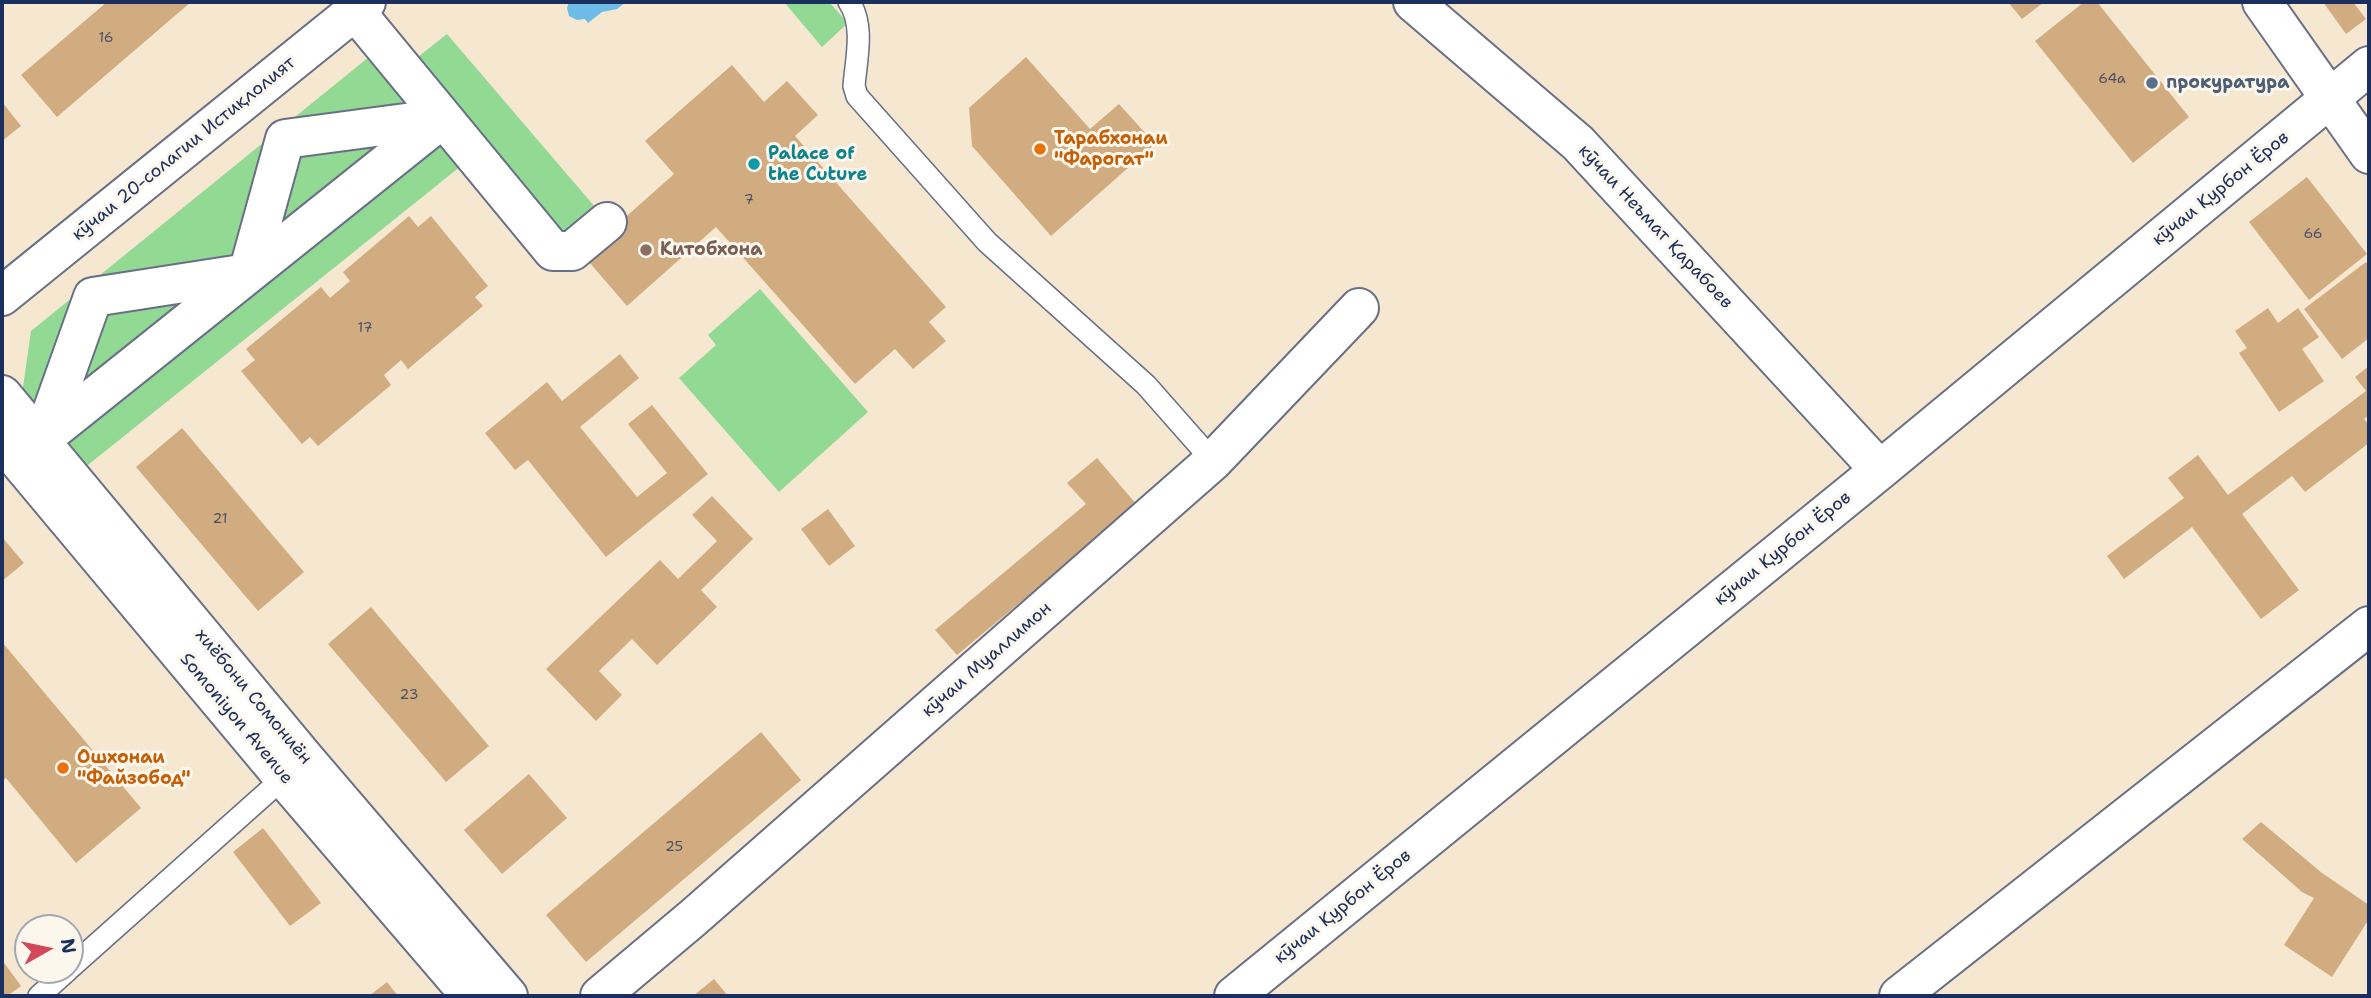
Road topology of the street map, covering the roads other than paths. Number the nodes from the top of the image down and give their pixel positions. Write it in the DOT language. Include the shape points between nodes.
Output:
graph roads {
  1 [pos="849,2"];
  2 [pos="1413,2"];
  3 [pos="2262,2"];
  4 [pos="360,6"];
  5 [pos="2369,66"];
  6 [pos="2330,99"];
  7 [pos="443,118"];
  8 [pos="2369,154"];
  9 [pos="607,222"];
  10 [pos="248,274"];
  11 [pos="2,296"];
  12 [pos="1359,308"];
  13 [pos="2,395"];
  14 [pos="26,445"];
  15 [pos="1213,461"];
  16 [pos="1880,470"];
  17 [pos="2369,626"];
  18 [pos="294,768"];
  19 [pos="84,956"];
  20 [pos="52,984"];
  21 [pos="39,996"];
  22 [pos="471,996"];
  23 [pos="508,996"];
  24 [pos="600,996"];
  25 [pos="1234,996"];
  26 [pos="1899,996"];
  1 -- 15 [label="lane" via="858,24 857,96 987,242 1146,385"];
  2 -- 16 [label="main road, кӯчаи Неъмат Қарабоев" via="1578,143"];
  3 -- 6 [label="main road"];
  4 -- 7 [label="main road"];
  4 -- 11 [label="main road, кӯчаи 20-солагии Истиқлолият"];
  5 -- 6 [label="main road, кӯчаи Қурбон Ёров"];
  6 -- 8 [label="main road"];
  6 -- 16 [label="main road, кӯчаи Қурбон Ёров"];
  7 -- 9 [label="main road" via="553,251 572,251"];
  7 -- 10 [label="main road"];
  7 -- 10 [label="main road" via="285,139"];
  10 -- 14 [label="main road"];
  10 -- 14 [label="main road" via="93,297"];
  12 -- 15 [label="main road, кӯчаи Муаллимон"];
  13 -- 14 [label="main road"];
  14 -- 18 [label="main road, Somoniyon Avenue"];
  15 -- 24 [label="main road, кӯчаи Муаллимон"];
  16 -- 25 [label="main road, кӯчаи Қурбон Ёров"];
  17 -- 26 [label="main road"];
  18 -- 19 [label="lane"];
  18 -- 22 [label="main road, Somoniyon Avenue"];
  18 -- 23 [label="main road, хиёбони Сомониён"];
  20 -- 21 [label="lane"];
}
